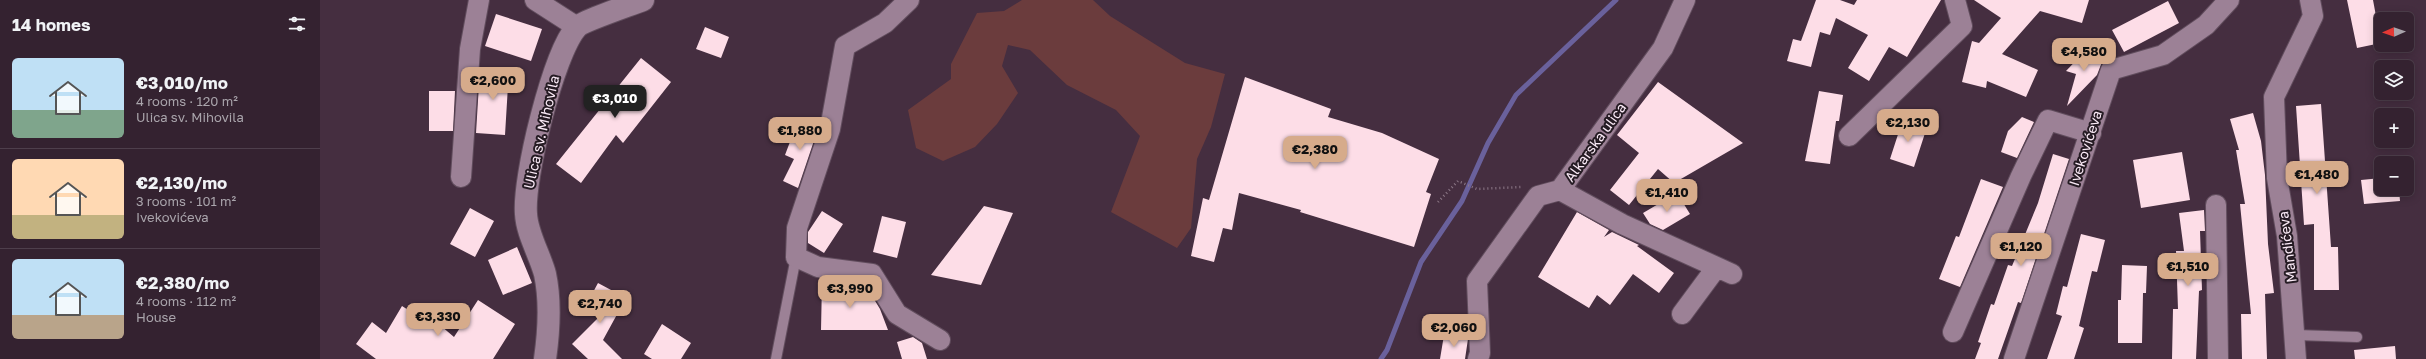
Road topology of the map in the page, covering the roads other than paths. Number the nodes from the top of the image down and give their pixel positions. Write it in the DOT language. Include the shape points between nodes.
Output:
graph roads {
  1 [pos="479,0"];
  2 [pos="535,0"];
  3 [pos="643,0"];
  4 [pos="909,0"];
  5 [pos="1685,0"];
  6 [pos="1955,0"];
  7 [pos="2229,0"];
  8 [pos="2310,0"];
  9 [pos="577,27"];
  10 [pos="2091,133"];
  11 [pos="1849,136"];
  12 [pos="461,177"];
  13 [pos="1554,192"];
  14 [pos="2216,205"];
  15 [pos="796,258"];
  16 [pos="1682,314"];
  17 [pos="1953,332"];
  18 [pos="2296,335"];
  19 [pos="2357,337"];
  20 [pos="940,340"];
  21 [pos="545,359"];
  22 [pos="776,359"];
  23 [pos="1478,359"];
  24 [pos="2014,359"];
  25 [pos="2218,359"];
  26 [pos="2296,359"];
  1 -- 12 [label="street" via="470,49"];
  2 -- 9 [label="street"];
  3 -- 9 [label="street"];
  4 -- 15 [label="street" via="885,23 844,46 830,129 796,228"];
  5 -- 13 [label="street, Alkarska ulica" via="1663,48"];
  6 -- 11 [label="street" via="1962,26"];
  7 -- 10 [label="street, Ivekovićeva" via="2206,25 2163,55 2111,70"];
  8 -- 18 [label="street, Mandićeva" via="2313,16 2274,97 2277,178 2288,236"];
  9 -- 21 [label="street, Ulica sv. Mihovila" via="560,55 526,182 526,215 545,275 549,304"];
  10 -- 17 [label="street" via="2048,120"];
  10 -- 24 [label="street, Ivekovićeva"];
  13 -- 16 [label="street" via="1724,271"];
  13 -- 23 [label="street, Alkarska ulica" via="1538,196 1477,281 1480,353"];
  14 -- 25 [label="street"];
  15 -- 20 [label="street" via="818,267 872,274 896,314"];
  15 -- 22 [label="lane"];
  18 -- 19 [label="lane"];
  18 -- 26 [label="street, Mandićeva"];
}
